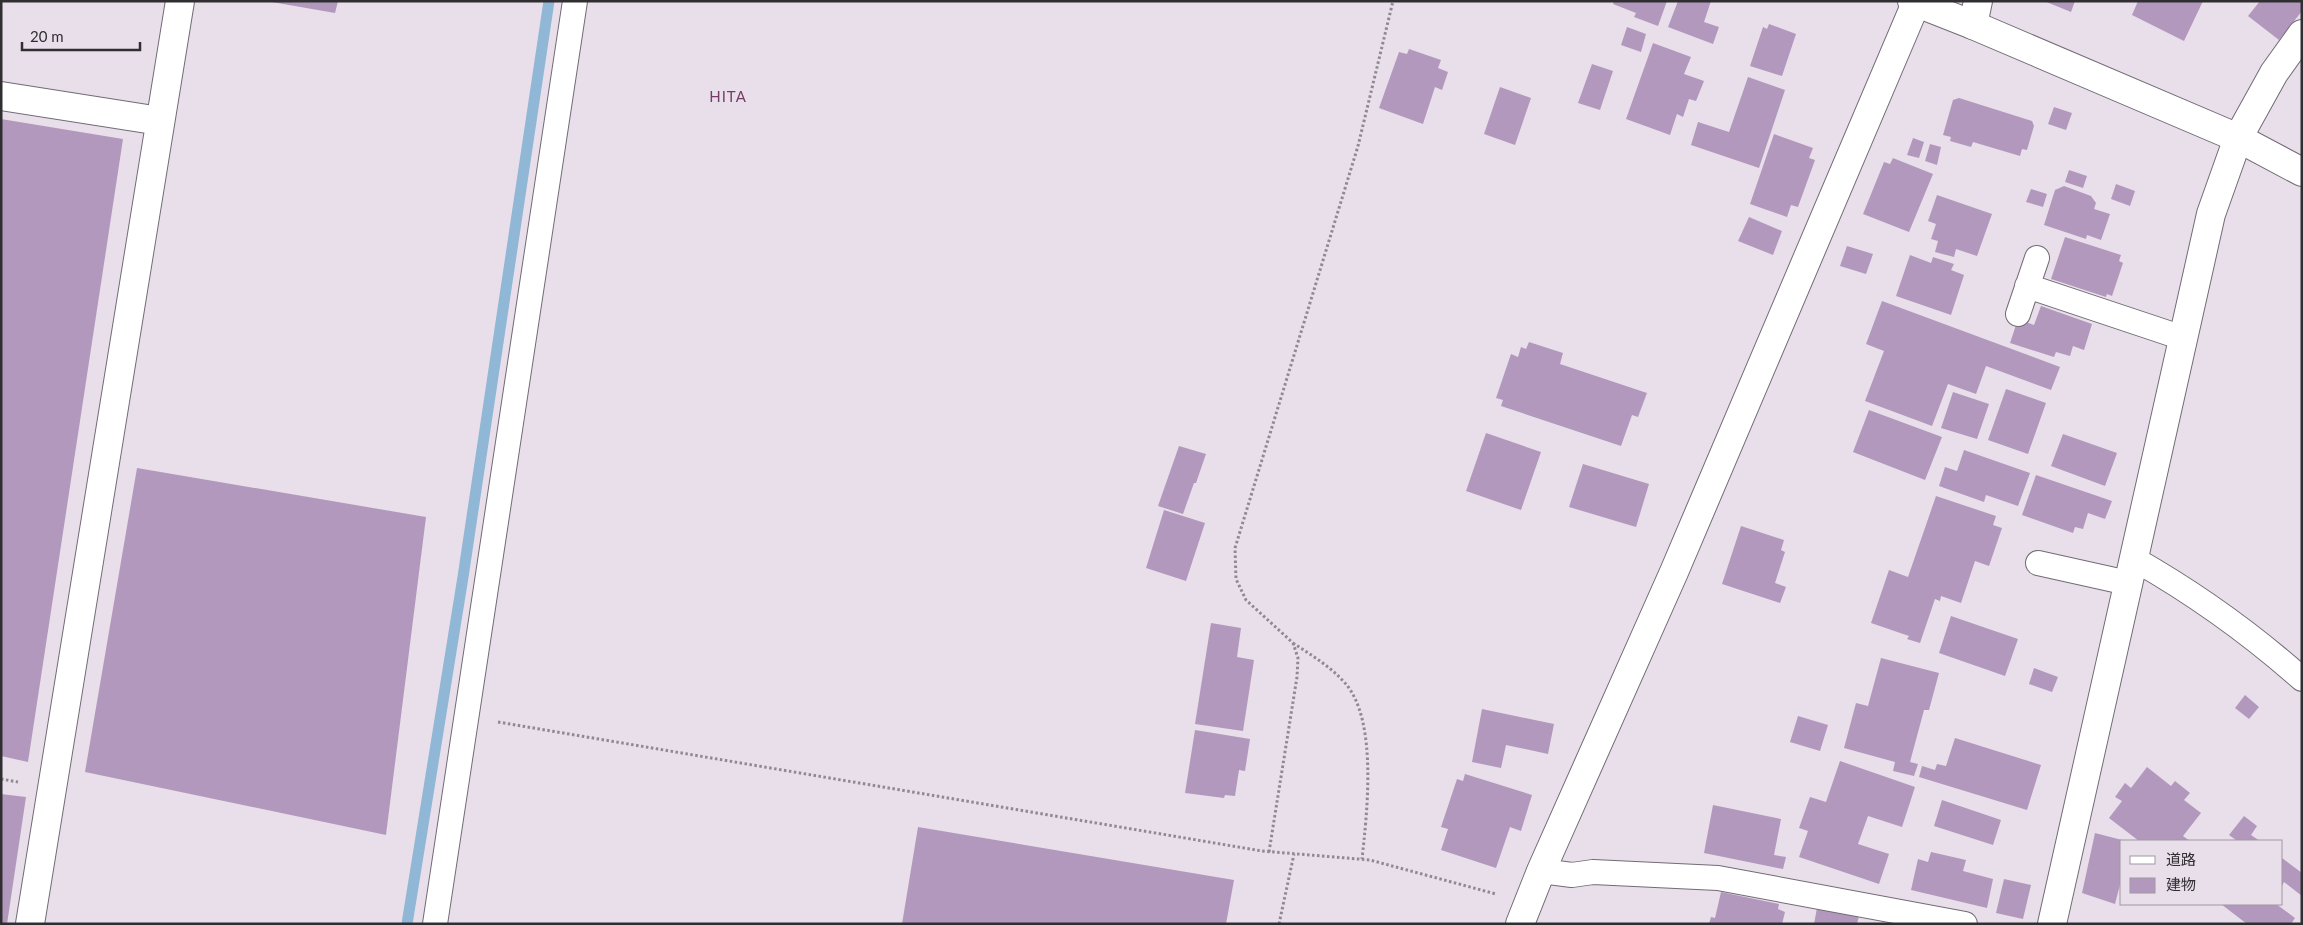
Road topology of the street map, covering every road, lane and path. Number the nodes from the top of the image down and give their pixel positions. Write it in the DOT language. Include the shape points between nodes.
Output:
graph roads {
  1 [pos="180,1"];
  2 [pos="576,1"];
  3 [pos="1393,1"];
  4 [pos="1914,2"];
  5 [pos="1976,13"];
  6 [pos="2302,34"];
  7 [pos="1,96"];
  8 [pos="160,121"];
  9 [pos="2238,138"];
  10 [pos="2302,172"];
  11 [pos="2037,258"];
  12 [pos="2027,286"];
  13 [pos="2018,314"];
  14 [pos="2183,338"];
  15 [pos="2038,563"];
  16 [pos="2131,571"];
  17 [pos="1292,643"];
  18 [pos="2302,679"];
  19 [pos="466,716"];
  20 [pos="1269,852"];
  21 [pos="1294,854"];
  22 [pos="1362,859"];
  23 [pos="1541,872"];
  24 [pos="1524,913"];
  25 [pos="30,924"];
  26 [pos="435,924"];
  27 [pos="1280,924"];
  28 [pos="1965,924"];
  29 [pos="2052,924"];
  1 -- 8 [label="street"];
  2 -- 19 [label="lane"];
  3 -- 17 [label="path" via="1358,146 1235,548 1236,579 1246,600"];
  4 -- 5 [label="street"];
  4 -- 23 [label="street" via="1678,563"];
  5 -- 9 [label="street"];
  6 -- 9 [label="street" via="2274,72"];
  7 -- 8 [label="street"];
  8 -- 25 [label="street"];
  9 -- 10 [label="street"];
  9 -- 14 [label="street" via="2211,214"];
  11 -- 12 [label="lane"];
  12 -- 13 [label="lane"];
  12 -- 14 [label="lane"];
  14 -- 16 [label="street"];
  15 -- 16 [label="lane"];
  16 -- 18 [label="lane" via="2178,584 2267,648"];
  16 -- 29 [label="street"];
  17 -- 20 [label="path" via="1298,658 1297,677"];
  17 -- 22 [label="path" via="1320,660 1346,684 1364,724 1368,803"];
  19 -- 20 [label="path"];
  19 -- 26 [label="lane"];
  20 -- 21 [label="path"];
  21 -- 22 [label="path"];
  21 -- 27 [label="path"];
  22 -- 24 [label="path"];
  23 -- 24 [label="street"];
  23 -- 28 [label="lane" via="1718,878"];
}
